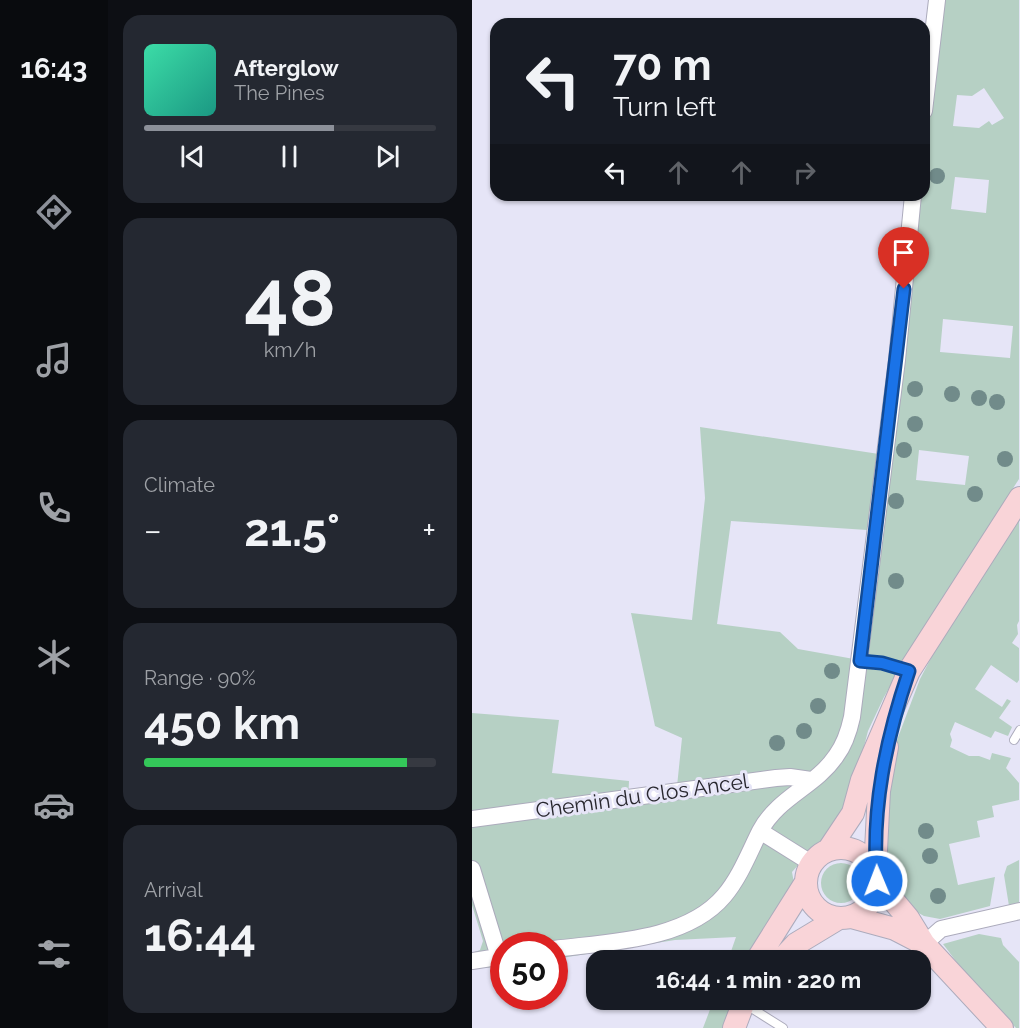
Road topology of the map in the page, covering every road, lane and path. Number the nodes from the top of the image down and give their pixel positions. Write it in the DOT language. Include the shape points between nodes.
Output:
graph roads {
  1 [pos="937,0"];
  2 [pos="930,60"];
  3 [pos="912,201"];
  4 [pos="1020,498"];
  5 [pos="860,661"];
  6 [pos="909,671"];
  7 [pos="1020,730"];
  8 [pos="1014,740"];
  9 [pos="811,780"];
  10 [pos="472,819"];
  11 [pos="760,831"];
  12 [pos="829,849"];
  13 [pos="472,869"];
  14 [pos="809,873"];
  15 [pos="876,876"];
  16 [pos="1020,911"];
  17 [pos="845,918"];
  18 [pos="493,932"];
  19 [pos="568,948"];
  20 [pos="763,950"];
  21 [pos="791,950"];
  22 [pos="917,950"];
  23 [pos="490,959"];
  24 [pos="472,961"];
  25 [pos="931,963"];
  26 [pos="742,1010"];
  27 [pos="759,1010"];
  28 [pos="734,1028"];
  29 [pos="782,1028"];
  30 [pos="1002,1028"];
  1 -- 2 [label="street"];
  3 -- 5 [label="street"];
  4 -- 6 [label="main road"];
  5 -- 6 [label="lane"];
  5 -- 9 [label="street" via="849,732 835,758"];
  6 -- 12 [label="main road" via="862,780 853,813"];
  6 -- 15 [label="main road" via="882,768"];
  7 -- 8 [label="lane"];
  9 -- 10 [label="street, Chemin du Clos Ancel" via="766,779"];
  9 -- 11 [label="street" via="776,808"];
  11 -- 14 [label="street"];
  11 -- 19 [label="street" via="736,879 706,913 653,934"];
  12 -- 14 [label="main road" via="816,857"];
  12 -- 15 [label="main road" via="856,850 868,859"];
  13 -- 18 [label="street"];
  14 -- 17 [label="main road" via="807,893 812,903 828,916"];
  14 -- 20 [label="main road"];
  15 -- 17 [label="main road" via="876,893 870,904 862,912"];
  15 -- 22 [label="main road" via="908,918"];
  16 -- 22 [label="street" via="942,929"];
  17 -- 21 [label="main road" via="801,940"];
  17 -- 22 [label="main road" via="895,929"];
  23 -- 24 [label="street"];
  25 -- 30 [label="main road"];
  26 -- 28 [label="main road"];
  27 -- 29 [label="lane"];
}
